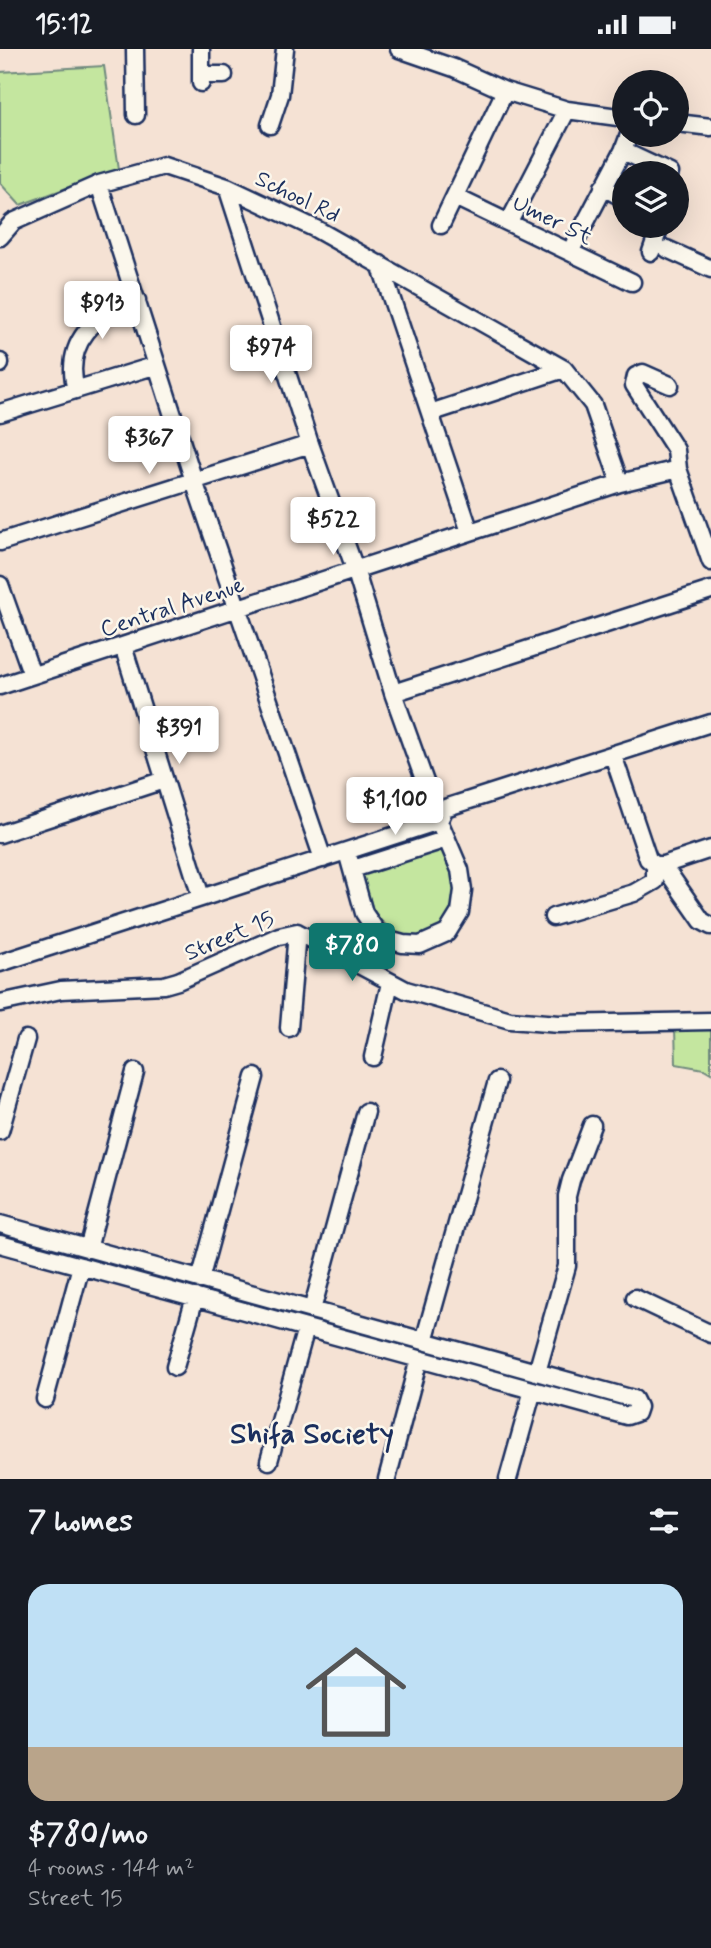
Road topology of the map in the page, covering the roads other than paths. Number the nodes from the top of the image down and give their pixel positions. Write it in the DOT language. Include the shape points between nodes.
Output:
graph roads {
  1 [pos="135,49"];
  2 [pos="201,49"];
  3 [pos="285,49"];
  4 [pos="399,49"];
  5 [pos="223,75"];
  6 [pos="505,91"];
  7 [pos="567,110"];
  8 [pos="136,115"];
  9 [pos="612,116"];
  10 [pos="689,124"];
  11 [pos="270,125"];
  12 [pos="711,127"];
  13 [pos="624,147"];
  14 [pos="623,151"];
  15 [pos="644,161"];
  16 [pos="99,184"];
  17 [pos="227,187"];
  18 [pos="603,187"];
  19 [pos="612,192"];
  20 [pos="454,197"];
  21 [pos="509,222"];
  22 [pos="441,225"];
  23 [pos="0,237"];
  24 [pos="660,238"];
  25 [pos="570,252"];
  26 [pos="380,264"];
  27 [pos="711,269"];
  28 [pos="632,282"];
  29 [pos="137,300"];
  30 [pos="157,365"];
  31 [pos="564,369"];
  32 [pos="670,385"];
  33 [pos="76,390"];
  34 [pos="430,413"];
  35 [pos="0,414"];
  36 [pos="310,444"];
  37 [pos="678,469"];
  38 [pos="194,481"];
  39 [pos="620,483"];
  40 [pos="470,531"];
  41 [pos="0,542"];
  42 [pos="711,562"];
  43 [pos="355,569"];
  44 [pos="0,585"];
  45 [pos="711,590"];
  46 [pos="237,608"];
  47 [pos="123,646"];
  48 [pos="32,675"];
  49 [pos="0,686"];
  50 [pos="393,693"];
  51 [pos="711,723"];
  52 [pos="613,755"];
  53 [pos="164,780"];
  54 [pos="439,821"];
  55 [pos="0,834"];
  56 [pos="447,839"];
  57 [pos="711,849"];
  58 [pos="347,852"];
  59 [pos="323,859"];
  60 [pos="659,865"];
  61 [pos="353,869"];
  62 [pos="201,897"];
  63 [pos="553,917"];
  64 [pos="711,926"];
  65 [pos="298,932"];
  66 [pos="0,963"];
  67 [pos="390,983"];
  68 [pos="0,1003"];
  69 [pos="711,1021"];
  70 [pos="289,1028"];
  71 [pos="26,1039"];
  72 [pos="373,1057"];
  73 [pos="135,1072"];
  74 [pos="255,1077"];
  75 [pos="497,1081"];
  76 [pos="366,1112"];
  77 [pos="592,1125"];
  78 [pos="0,1131"];
  79 [pos="0,1224"];
  80 [pos="0,1244"];
  81 [pos="88,1249"];
  82 [pos="81,1266"];
  83 [pos="200,1280"];
  84 [pos="195,1297"];
  85 [pos="635,1298"];
  86 [pos="312,1310"];
  87 [pos="306,1328"];
  88 [pos="711,1334"];
  89 [pos="424,1341"];
  90 [pos="419,1359"];
  91 [pos="175,1367"];
  92 [pos="537,1372"];
  93 [pos="533,1390"];
  94 [pos="45,1399"];
  95 [pos="269,1461"];
  96 [pos="387,1479"];
  97 [pos="508,1479"];
  1 -- 8 [label="street"];
  2 -- 5 [label="street" via="201,79"];
  3 -- 11 [label="street" via="280,95"];
  4 -- 6 [label="street"];
  6 -- 7 [label="street"];
  6 -- 20 [label="street"];
  7 -- 9 [label="street"];
  7 -- 21 [label="street"];
  10 -- 12 [label="street"];
  13 -- 14 [label="street"];
  14 -- 15 [label="street"];
  14 -- 18 [label="street"];
  16 -- 17 [label="street, School Rd" via="164,166"];
  16 -- 23 [label="street, School Rd" via="13,222"];
  16 -- 29 [label="street"];
  17 -- 26 [label="street, School Rd"];
  17 -- 36 [label="street"];
  18 -- 19 [label="street"];
  18 -- 25 [label="street"];
  20 -- 21 [label="street, Umer St"];
  20 -- 22 [label="street"];
  21 -- 25 [label="street, Umer St"];
  24 -- 27 [label="street" via="659,250"];
  25 -- 28 [label="street, Umer St"];
  26 -- 31 [label="street, School Rd"];
  26 -- 34 [label="street"];
  29 -- 30 [label="street"];
  29 -- 33 [label="street" via="116,307 87,330 72,363"];
  30 -- 33 [label="street"];
  30 -- 38 [label="street"];
  31 -- 34 [label="street"];
  31 -- 39 [label="street" via="593,405"];
  32 -- 37 [label="street" via="643,373 636,376 634,385 676,450"];
  33 -- 35 [label="street"];
  34 -- 40 [label="street"];
  36 -- 38 [label="street"];
  36 -- 43 [label="street"];
  37 -- 39 [label="street, Central Avenue"];
  37 -- 42 [label="street"];
  38 -- 41 [label="street"];
  38 -- 46 [label="street"];
  39 -- 40 [label="street, Central Avenue"];
  40 -- 43 [label="street, Central Avenue"];
  43 -- 46 [label="street, Central Avenue"];
  43 -- 50 [label="street"];
  44 -- 48 [label="street"];
  45 -- 50 [label="street"];
  46 -- 47 [label="street, Central Avenue"];
  46 -- 59 [label="street"];
  47 -- 48 [label="street, Central Avenue"];
  47 -- 53 [label="street"];
  48 -- 49 [label="street, Central Avenue"];
  50 -- 54 [label="street"];
  51 -- 52 [label="street"];
  52 -- 54 [label="street" via="452,806"];
  52 -- 60 [label="street" via="648,859"];
  53 -- 55 [label="street"];
  53 -- 62 [label="street"];
  54 -- 56 [label="street"];
  54 -- 58 [label="street"];
  56 -- 61 [label="street"];
  56 -- 61 [label="street" via="463,890 460,912 447,933 420,944 381,938 364,912"];
  57 -- 60 [label="street"];
  58 -- 59 [label="street"];
  58 -- 61 [label="street"];
  59 -- 62 [label="street"];
  60 -- 63 [label="street" via="654,881 634,893"];
  60 -- 64 [label="street" via="702,921"];
  62 -- 66 [label="street"];
  65 -- 67 [label="street, Street 15"];
  65 -- 68 [label="street, Street 15" via="164,985 61,990"];
  65 -- 70 [label="street"];
  67 -- 69 [label="street, Street 15" via="430,999 510,1020 559,1024"];
  67 -- 72 [label="street"];
  71 -- 78 [label="street"];
  73 -- 81 [label="street"];
  74 -- 83 [label="street"];
  75 -- 89 [label="street"];
  76 -- 86 [label="street"];
  77 -- 92 [label="street" via="569,1188 567,1266"];
  79 -- 81 [label="street"];
  80 -- 82 [label="street"];
  81 -- 83 [label="street"];
  82 -- 84 [label="street"];
  82 -- 94 [label="street"];
  83 -- 86 [label="street"];
  84 -- 87 [label="street"];
  84 -- 91 [label="street"];
  85 -- 88 [label="street"];
  86 -- 89 [label="street"];
  87 -- 90 [label="street"];
  87 -- 95 [label="street"];
  89 -- 92 [label="street"];
  90 -- 93 [label="street"];
  90 -- 96 [label="street"];
  92 -- 93 [label="street" via="634,1399 638,1407 627,1416"];
  93 -- 97 [label="street"];
}
